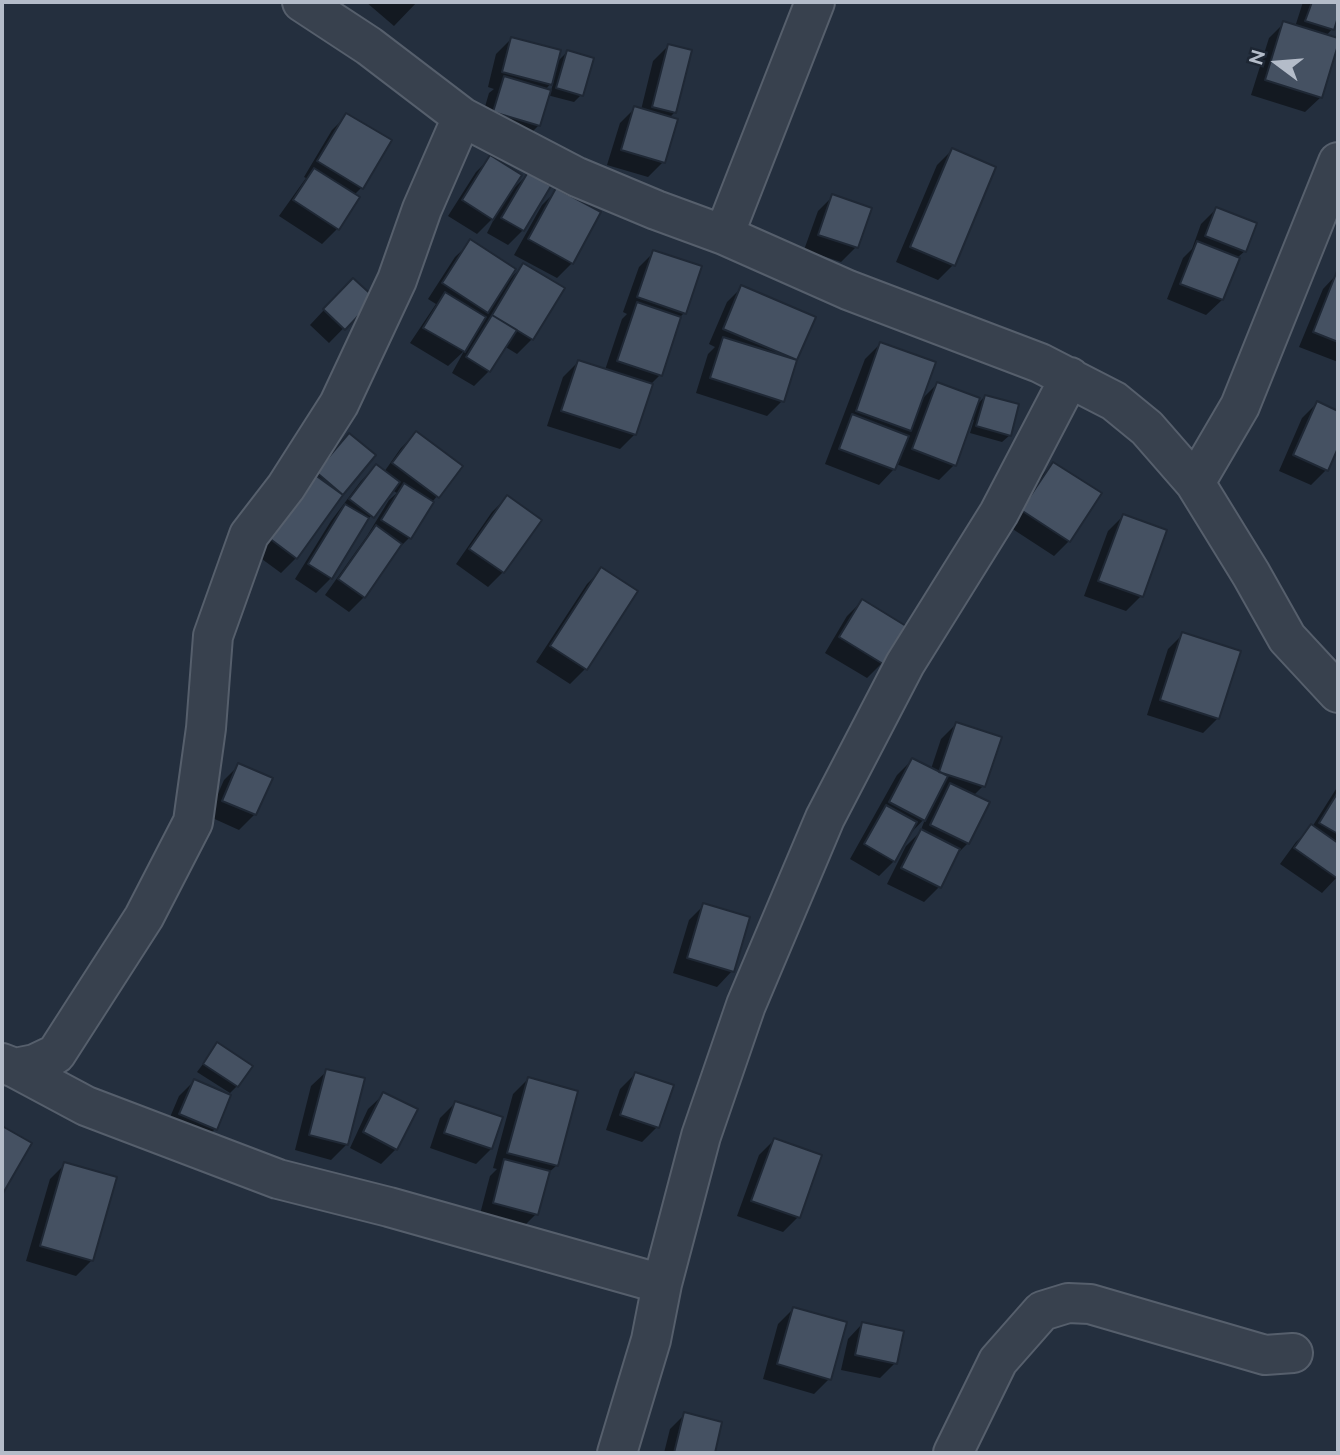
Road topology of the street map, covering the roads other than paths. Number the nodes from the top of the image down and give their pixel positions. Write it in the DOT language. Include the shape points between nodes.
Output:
graph roads {
  1 [pos="302,2"];
  2 [pos="815,2"];
  3 [pos="462,117"];
  4 [pos="1338,162"];
  5 [pos="724,235"];
  6 [pos="1070,377"];
  7 [pos="1195,483"];
  8 [pos="1338,693"];
  9 [pos="8,1066"];
  10 [pos="662,1284"];
  11 [pos="1293,1353"];
  12 [pos="617,1453"];
  13 [pos="953,1453"];
  1 -- 3 [label="street"];
  2 -- 5 [label="street"];
  3 -- 5 [label="street" via="577,177"];
  3 -- 9 [label="street" via="397,280 339,404 248,536 213,636 193,822 144,917 56,1054 35,1064"];
  4 -- 7 [label="street" via="1240,406"];
  5 -- 6 [label="street" via="848,290"];
  6 -- 7 [label="street" via="1114,401 1147,428"];
  6 -- 10 [label="street" via="999,513 905,664 825,818 746,1005 701,1136"];
  7 -- 8 [label="street" via="1287,638"];
  9 -- 10 [label="street" via="86,1106 278,1179"];
  10 -- 12 [label="street" via="651,1340"];
  11 -- 13 [label="street" via="1265,1355 1090,1304 1068,1303 1042,1311 998,1361"];
}
